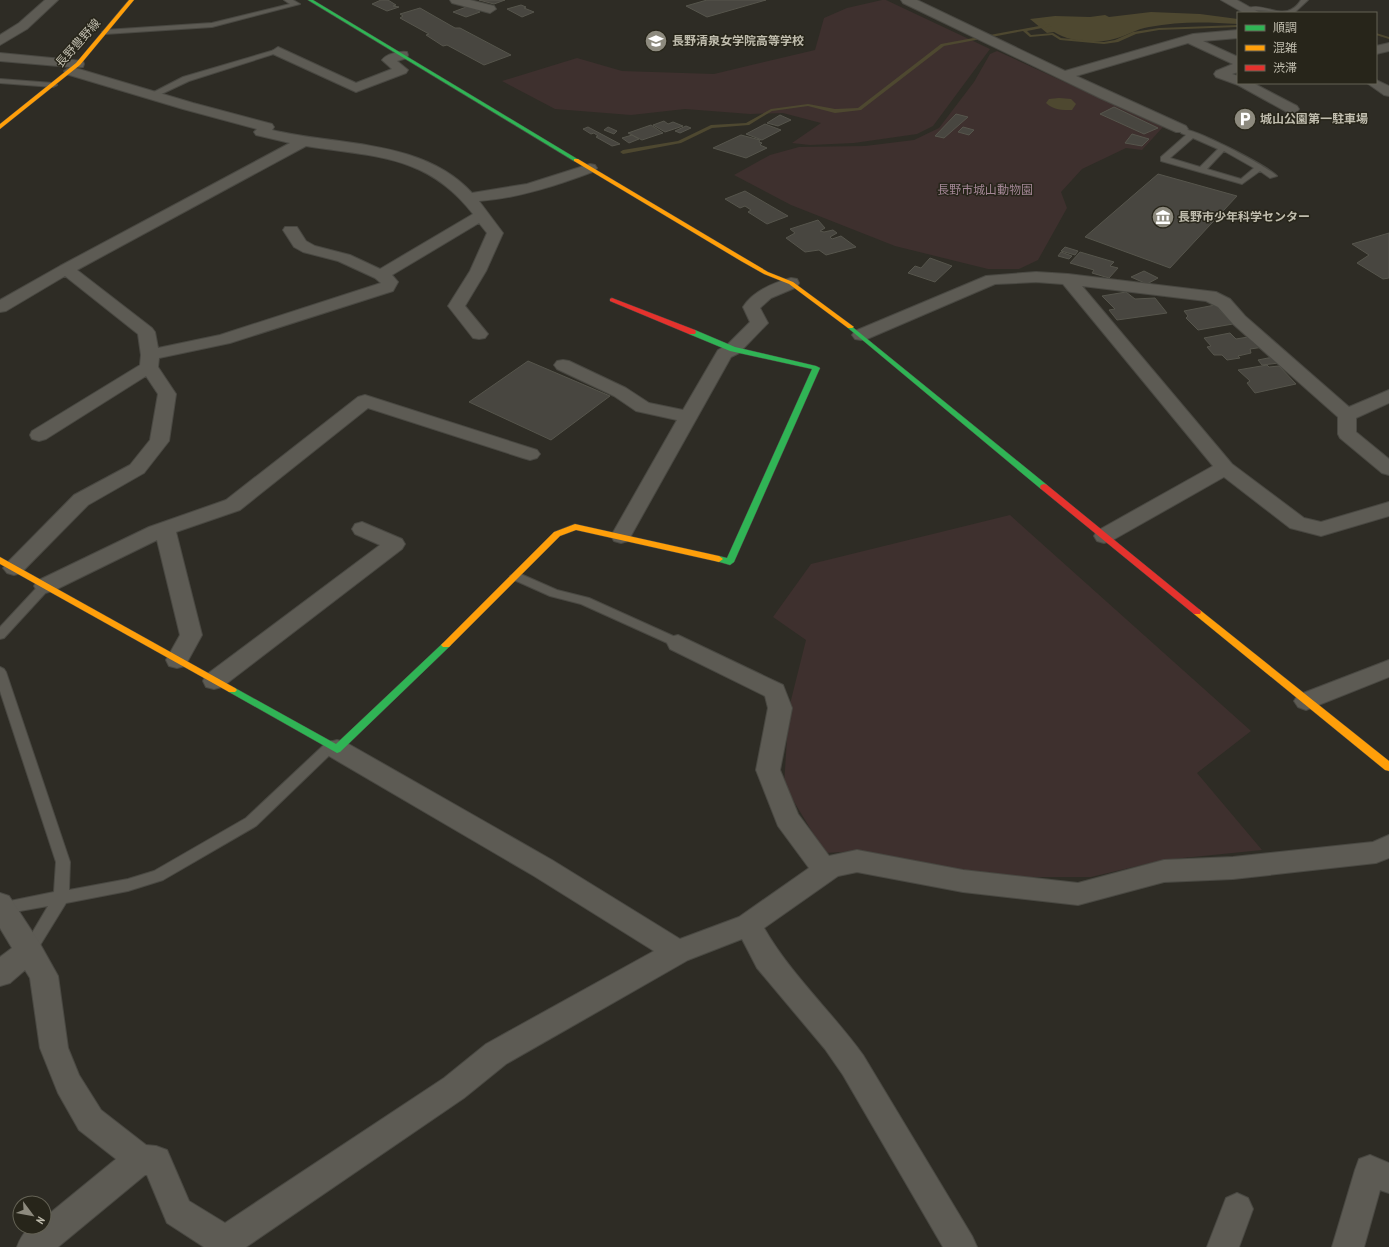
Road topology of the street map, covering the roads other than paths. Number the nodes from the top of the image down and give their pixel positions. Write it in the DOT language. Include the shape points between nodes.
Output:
graph roads {
  1 [pos="52,0"];
  2 [pos="132,0"];
  3 [pos="287,0"];
  4 [pos="310,0"];
  5 [pos="456,0"];
  6 [pos="907,0"];
  7 [pos="1227,0"];
  8 [pos="1305,0"];
  9 [pos="490,8"];
  10 [pos="1250,11"];
  11 [pos="1279,12"];
  12 [pos="1289,12"];
  13 [pos="105,32"];
  14 [pos="1237,34"];
  15 [pos="1189,39"];
  16 [pos="0,41"];
  17 [pos="1389,47"];
  18 [pos="1377,50"];
  19 [pos="278,51"];
  20 [pos="402,55"];
  21 [pos="0,57"];
  22 [pos="1237,62"];
  23 [pos="75,67"];
  24 [pos="1237,67"];
  25 [pos="1064,75"];
  26 [pos="0,81"];
  27 [pos="1237,81"];
  28 [pos="1244,84"];
  29 [pos="1376,84"];
  30 [pos="53,85"];
  31 [pos="1389,92"];
  32 [pos="152,95"];
  33 [pos="1292,109"];
  34 [pos="0,127"];
  35 [pos="1186,132"];
  36 [pos="304,141"];
  37 [pos="1223,148"];
  38 [pos="590,168"];
  39 [pos="1259,168"];
  40 [pos="1201,170"];
  41 [pos="1273,176"];
  42 [pos="468,198"];
  43 [pos="481,215"];
  44 [pos="291,230"];
  45 [pos="66,269"];
  46 [pos="381,275"];
  47 [pos="788,277"];
  48 [pos="1068,279"];
  49 [pos="612,300"];
  50 [pos="0,307"];
  51 [pos="479,334"];
  52 [pos="861,335"];
  53 [pos="733,349"];
  54 [pos="150,361"];
  55 [pos="563,365"];
  56 [pos="1389,396"];
  57 [pos="1347,415"];
  58 [pos="688,417"];
  59 [pos="39,435"];
  60 [pos="530,454"];
  61 [pos="1225,468"];
  62 [pos="1389,469"];
  63 [pos="1389,509"];
  64 [pos="165,529"];
  65 [pos="362,529"];
  66 [pos="621,536"];
  67 [pos="1104,536"];
  68 [pos="7,564"];
  69 [pos="516,576"];
  70 [pos="45,586"];
  71 [pos="0,635"];
  72 [pos="678,643"];
  73 [pos="177,660"];
  74 [pos="1389,668"];
  75 [pos="0,672"];
  76 [pos="214,681"];
  77 [pos="1306,701"];
  78 [pos="334,747"];
  79 [pos="1389,767"];
  80 [pos="1387,850"];
  81 [pos="825,870"];
  82 [pos="61,898"];
  83 [pos="1,906"];
  84 [pos="748,925"];
  85 [pos="28,950"];
  86 [pos="678,952"];
  87 [pos="0,974"];
  88 [pos="140,1159"];
  89 [pos="1389,1178"];
  90 [pos="1237,1209"];
  91 [pos="228,1245"];
  92 [pos="33,1247"];
  93 [pos="961,1247"];
  94 [pos="1223,1247"];
  95 [pos="1348,1247"];
  1 -- 16 [label="street" via="23,26"];
  2 -- 13 [label="street, 長野豊野線"];
  3 -- 13 [label="lane" via="297,4 212,25"];
  4 -- 20 [label="street"];
  5 -- 9 [label="street"];
  6 -- 25 [label="street"];
  7 -- 10 [label="street"];
  8 -- 12 [label="lane" via="1294,11"];
  10 -- 11 [label="lane" via="1256,7"];
  13 -- 23 [label="street, 長野豊野線"];
  14 -- 15 [label="street"];
  15 -- 22 [label="street"];
  15 -- 25 [label="street"];
  17 -- 18 [label="street"];
  19 -- 20 [label="street" via="356,88 401,70 388,60"];
  19 -- 32 [label="lane" via="186,79"];
  20 -- 38 [label="street"];
  21 -- 23 [label="street"];
  23 -- 30 [label="street, 長野豊野線"];
  23 -- 32 [label="street"];
  24 -- 27 [label="street" via="1221,74"];
  25 -- 35 [label="street"];
  26 -- 30 [label="lane"];
  28 -- 33 [label="street"];
  29 -- 31 [label="street"];
  30 -- 34 [label="street, 長野豊野線"];
  32 -- 36 [label="street" via="268,127 261,132"];
  35 -- 37 [label="lane"];
  35 -- 40 [label="lane" via="1164,159"];
  36 -- 42 [label="street" via="407,160 440,173"];
  36 -- 45 [label="street"];
  37 -- 39 [label="lane"];
  37 -- 40 [label="lane"];
  38 -- 42 [label="street" via="549,182 491,196"];
  38 -- 47 [label="street" via="766,273"];
  39 -- 40 [label="lane" via="1242,182"];
  39 -- 41 [label="lane"];
  42 -- 43 [label="street"];
  43 -- 46 [label="street"];
  43 -- 51 [label="street" via="495,233 478,271 456,306"];
  44 -- 46 [label="street" via="300,244 309,249 344,258"];
  45 -- 50 [label="street"];
  45 -- 54 [label="street" via="146,332"];
  46 -- 54 [label="street" via="390,282 387,287"];
  47 -- 52 [label="street"];
  47 -- 53 [label="street" via="751,307 759,323"];
  48 -- 52 [label="street" via="992,279"];
  48 -- 57 [label="street" via="1210,296 1224,304"];
  48 -- 61 [label="street"];
  49 -- 53 [label="street"];
  52 -- 67 [label="street"];
  53 -- 58 [label="street" via="724,354"];
  53 -- 66 [label="street" via="816,368 730,562"];
  54 -- 59 [label="street"];
  54 -- 68 [label="street" via="167,394 159,440 137,469 81,500"];
  55 -- 58 [label="street" via="620,392 643,407"];
  56 -- 57 [label="street"];
  57 -- 62 [label="street" via="1347,434"];
  58 -- 66 [label="street"];
  60 -- 64 [label="street" via="365,402 233,505"];
  61 -- 63 [label="street" via="1297,523 1322,529"];
  61 -- 67 [label="street"];
  64 -- 70 [label="street"];
  64 -- 73 [label="street" via="191,635"];
  65 -- 76 [label="street" via="395,544"];
  66 -- 69 [label="street" via="575,527 556,534"];
  67 -- 77 [label="street"];
  68 -- 70 [label="street"];
  69 -- 72 [label="lane" via="554,593 584,601"];
  69 -- 78 [label="street" via="463,629"];
  70 -- 71 [label="lane"];
  70 -- 73 [label="street"];
  72 -- 81 [label="street" via="775,691 780,708 768,770 788,819"];
  73 -- 76 [label="street"];
  74 -- 77 [label="street"];
  75 -- 82 [label="lane" via="63,862"];
  76 -- 78 [label="street"];
  77 -- 79 [label="street"];
  78 -- 82 [label="lane" via="251,822 158,876 128,885"];
  78 -- 86 [label="street" via="543,868"];
  80 -- 81 [label="street" via="1233,868 1164,871 1078,894 963,881 856,861 831,866"];
  81 -- 84 [label="street"];
  82 -- 83 [label="lane"];
  82 -- 85 [label="lane"];
  83 -- 85 [label="street"];
  84 -- 86 [label="street"];
  84 -- 93 [label="street" via="767,959 853,1065"];
  85 -- 87 [label="street"];
  85 -- 88 [label="street" via="44,976 54,1048 68,1083 90,1120"];
  86 -- 91 [label="street" via="496,1054 454,1088"];
  88 -- 91 [label="street" via="156,1161 178,1212"];
  88 -- 92 [label="street"];
  89 -- 95 [label="street" via="1370,1170"];
  90 -- 94 [label="street"];
}
